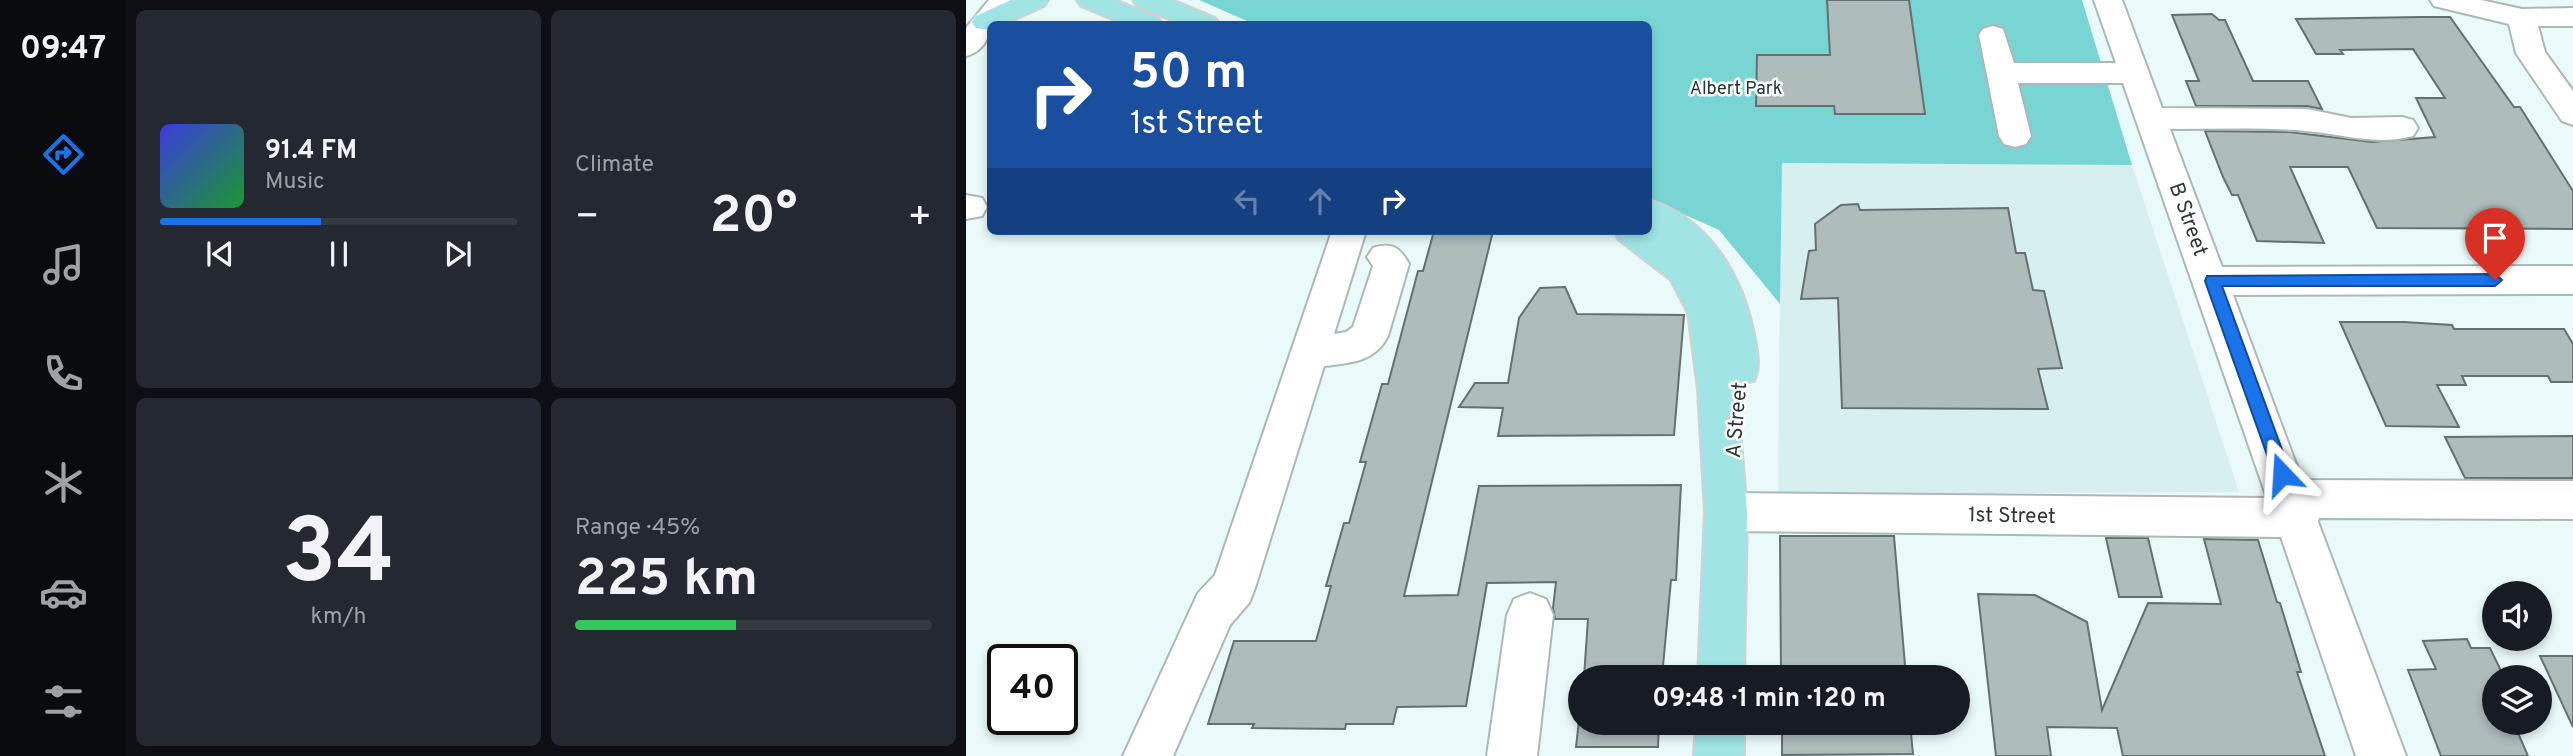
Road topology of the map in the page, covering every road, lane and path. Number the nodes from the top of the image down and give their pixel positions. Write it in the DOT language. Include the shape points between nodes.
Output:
graph roads {
  1 [pos="1004,0"];
  2 [pos="1034,0"];
  3 [pos="1091,0"];
  4 [pos="1147,0"];
  5 [pos="2108,0"];
  6 [pos="2444,0"];
  7 [pos="2544,13"];
  8 [pos="988,21"];
  9 [pos="1141,21"];
  10 [pos="1198,21"];
  11 [pos="986,22"];
  12 [pos="966,47"];
  13 [pos="2131,62"];
  14 [pos="2573,114"];
  15 [pos="2152,118"];
  16 [pos="2402,128"];
  17 [pos="2015,136"];
  18 [pos="1652,215"];
  19 [pos="1348,235"];
  20 [pos="1636,235"];
  21 [pos="1385,257"];
  22 [pos="2573,280"];
  23 [pos="2212,281"];
  24 [pos="1711,290"];
  25 [pos="1310,352"];
  26 [pos="2573,500"];
  27 [pos="2294,508"];
  28 [pos="1726,512"];
  29 [pos="1530,615"];
  30 [pos="1219,649"];
  31 [pos="1721,665"];
  32 [pos="1720,735"];
  33 [pos="1148,756"];
  34 [pos="1173,756"];
  35 [pos="1512,756"];
  36 [pos="1719,756"];
  37 [pos="2381,756"];
  1 -- 11 [label="street"];
  2 -- 8 [label="main road"];
  3 -- 9 [label="main road"];
  4 -- 10 [label="main road"];
  5 -- 13 [label="street, B Street"];
  6 -- 7 [label="street"];
  7 -- 14 [label="street" via="2531,53"];
  11 -- 12 [label="street"];
  13 -- 15 [label="street, B Street"];
  13 -- 17 [label="street" via="1997,53"];
  15 -- 16 [label="street" via="2307,120 2351,129"];
  15 -- 23 [label="street, B Street"];
  18 -- 24 [label="main road" via="1684,235 1712,265"];
  19 -- 25 [label="street"];
  20 -- 24 [label="main road"];
  21 -- 25 [label="street" via="1391,264 1369,336 1354,347"];
  22 -- 23 [label="street"];
  23 -- 27 [label="street, B Street"];
  24 -- 28 [label="main road, A Street" via="1706,313"];
  25 -- 33 [label="street" via="1233,588 1214,610"];
  26 -- 27 [label="street, 1st Street"];
  27 -- 28 [label="street, 1st Street"];
  27 -- 37 [label="street, B Street"];
  28 -- 31 [label="main road, A Street"];
  29 -- 35 [label="street"];
  30 -- 34 [label="street"];
  32 -- 36 [label="main road"];
}
